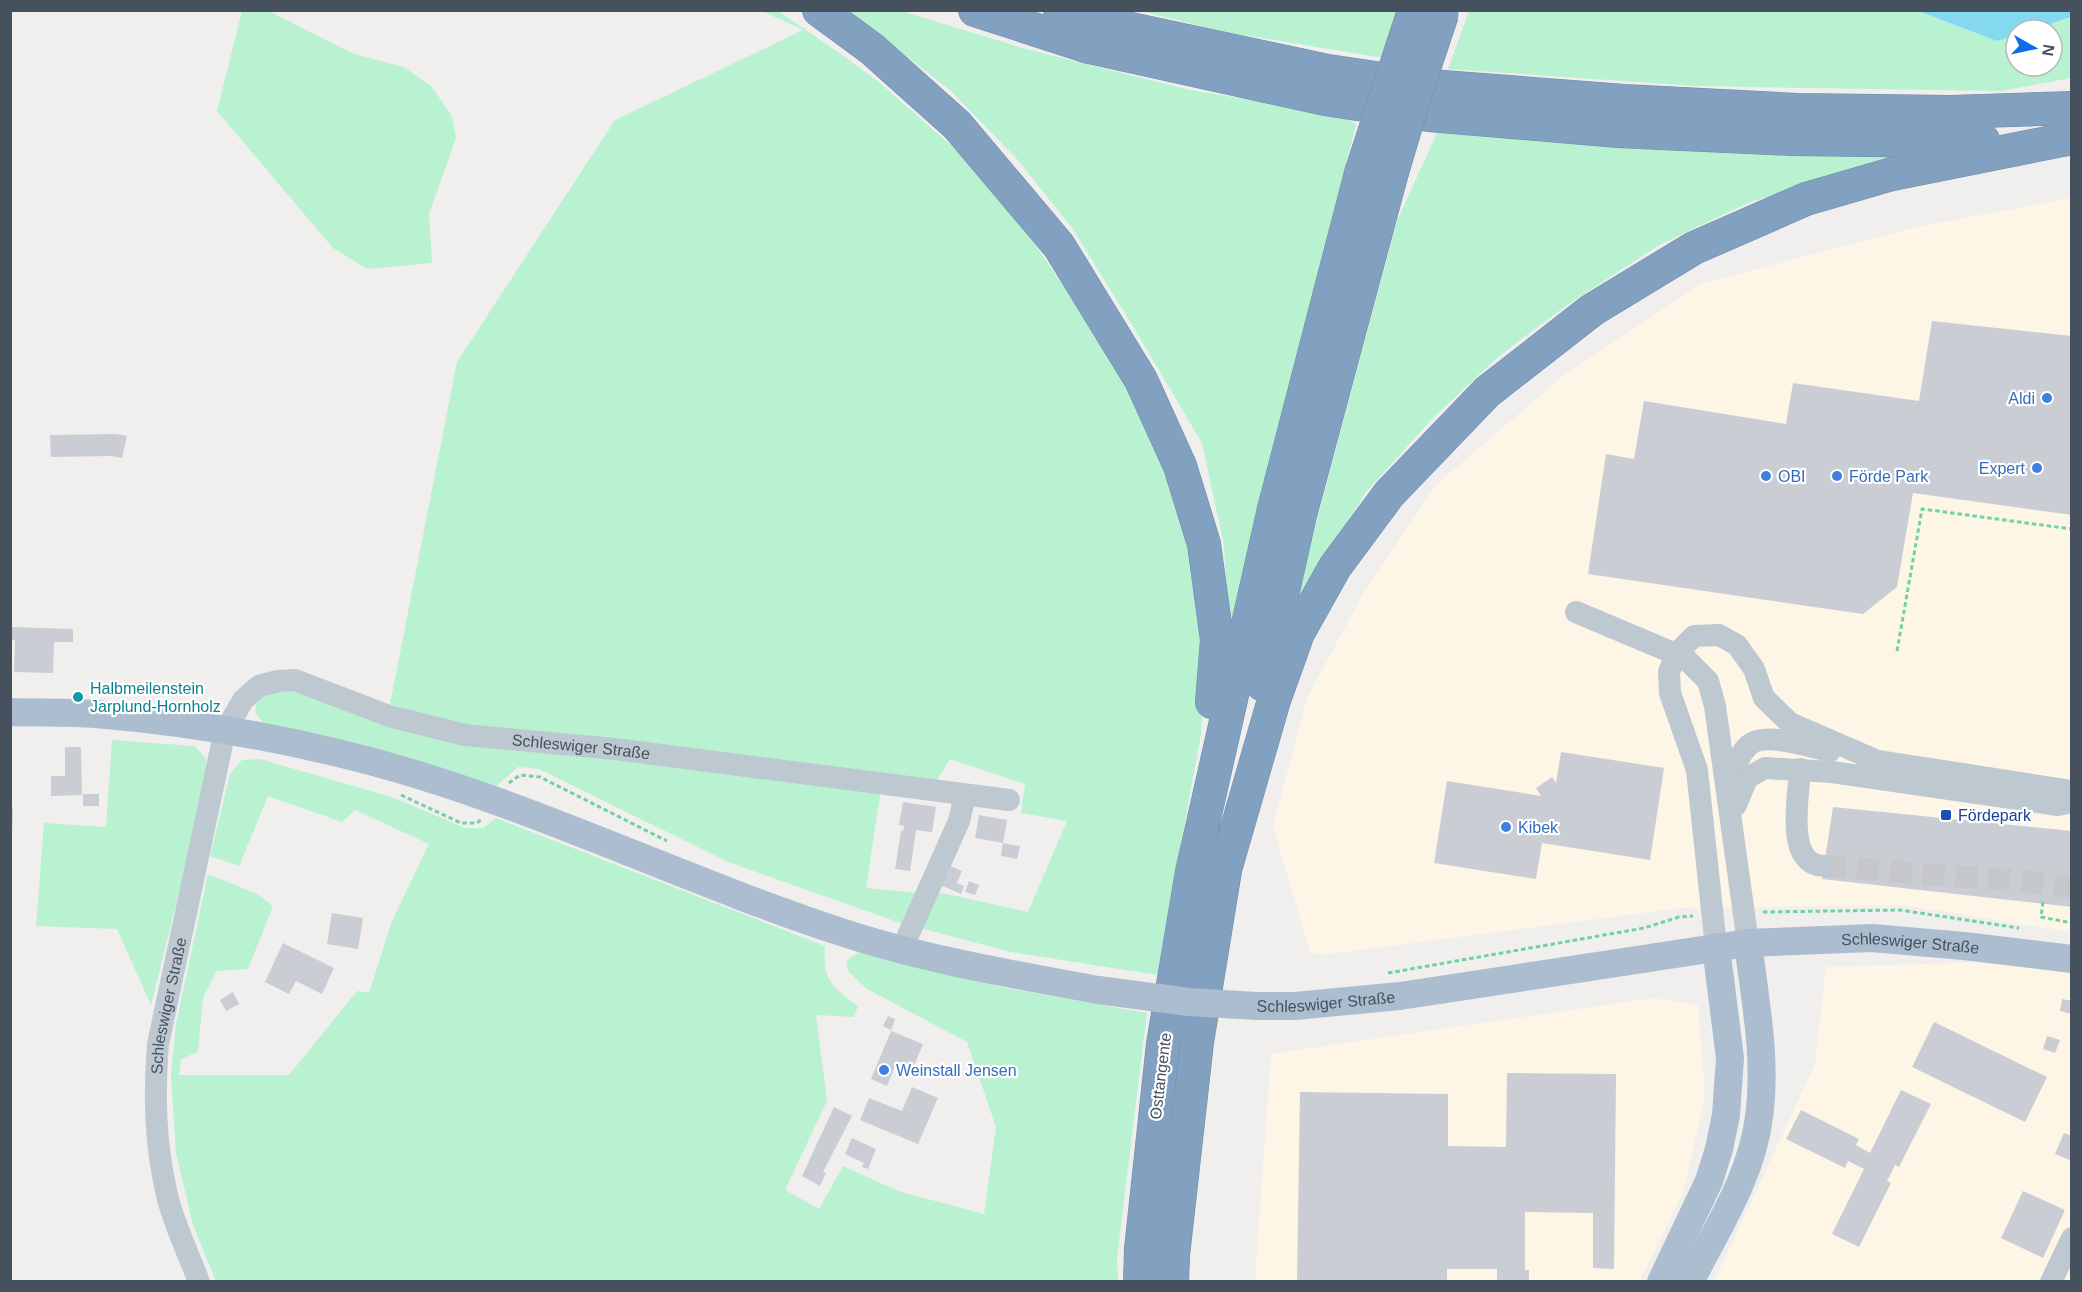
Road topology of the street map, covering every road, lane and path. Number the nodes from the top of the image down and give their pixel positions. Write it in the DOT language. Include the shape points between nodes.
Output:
graph roads {
  1 [pos="819,10"];
  2 [pos="975,10"];
  3 [pos="1060,10"];
  4 [pos="1428,12"];
  5 [pos="2072,86"];
  6 [pos="2072,108"];
  7 [pos="1951,112"];
  8 [pos="2072,137"];
  9 [pos="1377,172"];
  10 [pos="2072,529"];
  11 [pos="1576,612"];
  12 [pos="1897,651"];
  13 [pos="1676,654"];
  14 [pos="1670,693"];
  15 [pos="10,712"];
  16 [pos="226,730"];
  17 [pos="1758,739"];
  18 [pos="1720,742"];
  19 [pos="1880,762"];
  20 [pos="1800,769"];
  21 [pos="1727,786"];
  22 [pos="504,790"];
  23 [pos="393,791"];
  24 [pos="2072,791"];
  25 [pos="964,795"];
  26 [pos="1008,800"];
  27 [pos="2072,802"];
  28 [pos="486,815"];
  29 [pos="1731,818"];
  30 [pos="669,842"];
  31 [pos="1824,866"];
  32 [pos="1192,872"];
  33 [pos="1224,873"];
  34 [pos="2043,902"];
  35 [pos="1713,915"];
  36 [pos="2072,923"];
  37 [pos="1748,943"];
  38 [pos="1716,947"];
  39 [pos="902,949"];
  40 [pos="2072,959"];
  41 [pos="1387,973"];
  42 [pos="2072,1238"];
  43 [pos="200,1281"];
  44 [pos="1140,1281"];
  45 [pos="1172,1281"];
  46 [pos="1661,1281"];
  47 [pos="1690,1281"];
  48 [pos="2051,1281"];
  1 -- 32 [label="highway" via="872,49 957,125 1059,246 1141,381 1180,466 1203,544 1217,640"];
  2 -- 8 [label="highway" via="1089,46 1325,99 1429,115 1618,131 1793,139 1947,141"];
  3 -- 7 [label="highway" via="1094,21 1328,71 1430,86 1693,105"];
  4 -- 9 [label="highway, bridge" via="1416,92"];
  5 -- 7 [label="highway"];
  6 -- 7 [label="highway"];
  8 -- 33 [label="highway" via="1892,174 1806,199 1694,248 1592,310 1487,392 1389,494 1335,567 1304,624 1274,700"];
  9 -- 32 [label="highway" via="1274,509"];
  9 -- 33 [label="highway" via="1264,672"];
  10 -- 12 [label="path" via="1922,509"];
  11 -- 13 [label="street"];
  13 -- 14 [label="street" via="1669,672"];
  13 -- 18 [label="street" via="1707,681"];
  13 -- 19 [label="street" via="1694,636 1719,635 1737,645 1754,669 1764,698 1790,723"];
  14 -- 18 [label="street" via="1687,709 1700,736"];
  14 -- 35 [label="street" via="1697,770"];
  15 -- 16 [label="main road, Schleswiger Straße" via="94,714"];
  16 -- 25 [label="street, Schleswiger Straße" via="243,700 259,686 295,680 389,716 465,735 615,749"];
  16 -- 39 [label="main road, Schleswiger Straße" via="398,769 506,805 840,932"];
  16 -- 43 [label="street, Schleswiger Straße" via="158,1044 155,1089 157,1136 168,1197"];
  17 -- 18 [label="street"];
  17 -- 19 [label="street"];
  17 -- 21 [label="street" via="1741,754"];
  18 -- 21 [label="street"];
  19 -- 24 [label="street"];
  20 -- 27 [label="street" via="2058,805"];
  20 -- 29 [label="street" via="1765,768 1747,778"];
  20 -- 31 [label="street" via="1796,836 1805,859"];
  21 -- 29 [label="street"];
  22 -- 30 [label="path" via="520,774 540,777"];
  23 -- 28 [label="path" via="460,823 477,823"];
  25 -- 26 [label="street, Schleswiger Straße"];
  25 -- 39 [label="street" via="959,821"];
  29 -- 37 [label="street"];
  32 -- 44 [label="highway, Osttangente" via="1163,1044"];
  33 -- 45 [label="highway, Osttangente" via="1197,1042"];
  34 -- 36 [label="path" via="2041,917"];
  35 -- 38 [label="street"];
  35 -- 41 [label="path" via="1678,917 1644,928"];
  37 -- 38 [label="main road, Schleswiger Straße"];
  37 -- 40 [label="main road, Schleswiger Straße" via="1872,938"];
  37 -- 47 [label="main road" via="1761,1049 1759,1117 1751,1153 1737,1188"];
  38 -- 39 [label="main road, Schleswiger Straße, bridge" via="1400,996 1257,1006 1098,990 987,970"];
  38 -- 46 [label="main road" via="1730,1058 1726,1115 1709,1181"];
  42 -- 48 [label="street"];
}
